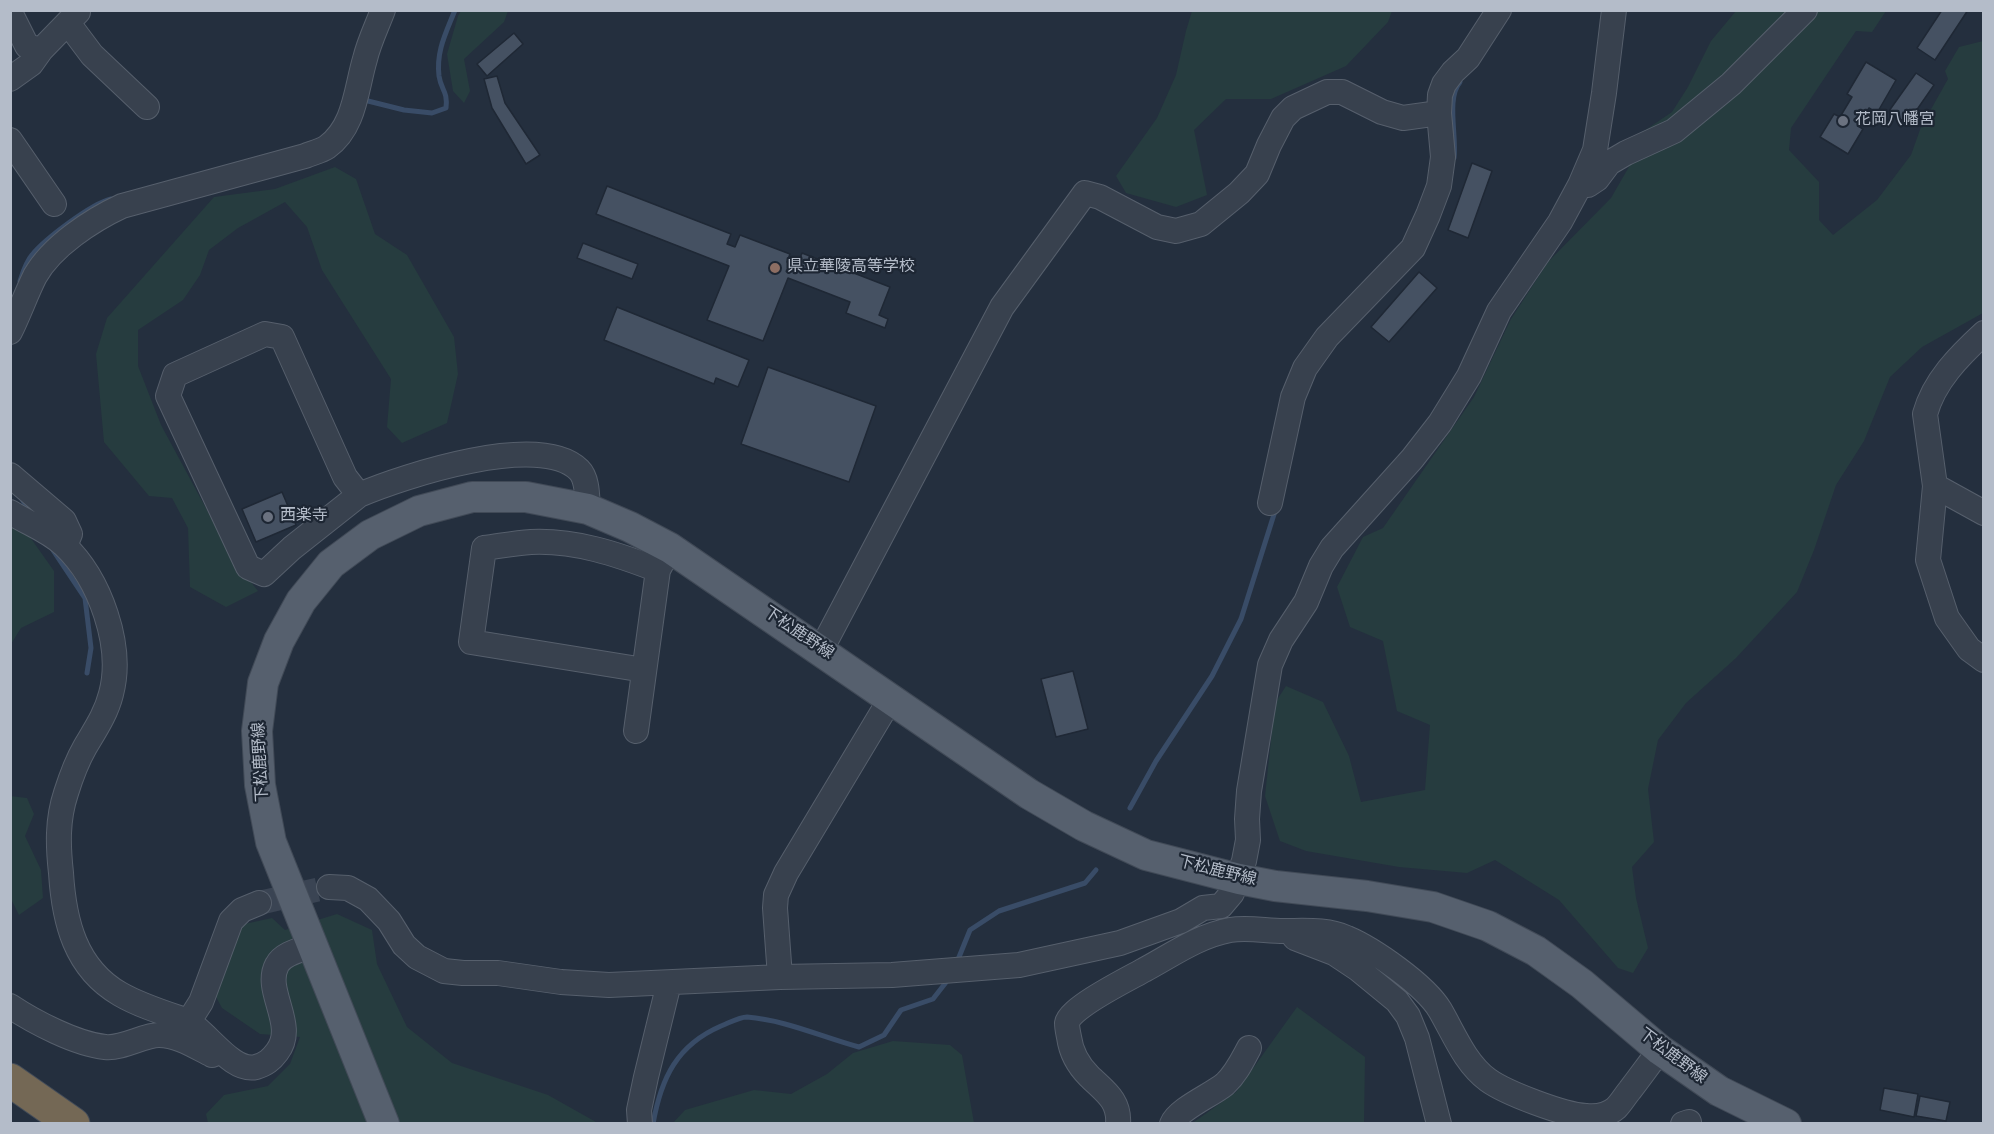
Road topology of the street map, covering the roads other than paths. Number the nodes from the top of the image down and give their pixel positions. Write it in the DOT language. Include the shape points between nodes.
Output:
graph roads {
  1 [pos="383,10"];
  2 [pos="1499,10"];
  3 [pos="1614,10"];
  4 [pos="1805,10"];
  5 [pos="10,12"];
  6 [pos="74,17"];
  7 [pos="41,50"];
  8 [pos="10,79"];
  9 [pos="147,108"];
  10 [pos="1439,113"];
  11 [pos="10,140"];
  12 [pos="1580,185"];
  13 [pos="54,204"];
  14 [pos="10,332"];
  15 [pos="1983,333"];
  16 [pos="10,475"];
  17 [pos="1935,486"];
  18 [pos="359,495"];
  19 [pos="1270,503"];
  20 [pos="588,509"];
  21 [pos="10,512"];
  22 [pos="1983,513"];
  23 [pos="65,546"];
  24 [pos="664,559"];
  25 [pos="822,650"];
  26 [pos="1983,660"];
  27 [pos="644,670"];
  28 [pos="891,698"];
  29 [pos="636,731"];
  30 [pos="1239,879"];
  31 [pos="329,887"];
  32 [pos="260,903"];
  33 [pos="1221,906"];
  34 [pos="1231,930"];
  35 [pos="1290,931"];
  36 [pos="312,945"];
  37 [pos="780,977"];
  38 [pos="669,983"];
  39 [pos="10,1006"];
  40 [pos="189,1021"];
  41 [pos="1249,1048"];
  42 [pos="1660,1050"];
  43 [pos="221,1051"];
  44 [pos="10,1080"];
  45 [pos="1609,1119"];
  46 [pos="1178,1120"];
  47 [pos="73,1124"];
  48 [pos="384,1124"];
  49 [pos="640,1124"];
  50 [pos="1118,1124"];
  51 [pos="1439,1124"];
  52 [pos="1786,1124"];
  1 -- 14 [label="street" via="348,120 338,137 305,156 122,206 96,218 46,261"];
  2 -- 10 [label="street" via="1468,58 1443,84"];
  3 -- 12 [label="street" via="1595,150"];
  4 -- 12 [label="street" via="1731,84 1674,131 1626,153 1609,163 1597,179"];
  5 -- 7 [label="street" via="27,46"];
  6 -- 7 [label="street"];
  6 -- 9 [label="street" via="92,55"];
  7 -- 8 [label="street" via="31,64"];
  10 -- 19 [label="street" via="1443,157 1439,186 1428,215 1413,248 1327,337 1305,368 1293,397"];
  10 -- 25 [label="street" via="1403,118 1342,92 1327,92 1293,108 1283,118 1257,174 1239,194 1201,224 1176,231 1157,227 1085,193 1002,307"];
  11 -- 13 [label="street"];
  12 -- 30 [label="street" via="1560,222 1498,311 1469,376 1440,423 1332,548 1306,602 1281,640 1270,665 1249,791 1248,840"];
  15 -- 17 [label="street" via="1958,356 1928,404 1925,414"];
  16 -- 23 [label="street" via="64,521 70,534"];
  17 -- 22 [label="street"];
  17 -- 26 [label="street" via="1928,560 1947,618 1969,649"];
  18 -- 18 [label="street" via="345,477 282,337 265,334 175,375 168,396 248,567 264,573"];
  18 -- 20 [label="street" via="450,465 481,458 538,454 564,459 580,471 587,488"];
  20 -- 24 [label="main road, 下松鹿野線" via="630,527"];
  20 -- 36 [label="main road, 下松鹿野線" via="526,497 472,497 418,512 370,535 331,564 301,600 263,683 257,731 260,786 271,842"];
  21 -- 23 [label="street" via="44,529"];
  23 -- 40 [label="street" via="87,573 103,608 114,643 115,669 111,695 74,771 58,825 66,918 80,954 118,993"];
  24 -- 25 [label="main road, 下松鹿野線"];
  24 -- 27 [label="street"];
  24 -- 27 [label="street" via="573,544 531,542 484,548 471,642"];
  25 -- 28 [label="main road, 下松鹿野線"];
  27 -- 29 [label="street"];
  28 -- 30 [label="main road, 下松鹿野線" via="1029,794 1084,826 1146,855"];
  28 -- 37 [label="street" via="776,895"];
  30 -- 33 [label="street"];
  30 -- 42 [label="main road, 下松鹿野線" via="1433,907 1488,926 1536,951 1582,984"];
  31 -- 38 [label="street" via="348,888 368,899 404,945 444,971 609,985"];
  32 -- 40 [label="street" via="242,910 231,921 201,1002"];
  33 -- 34 [label="street"];
  33 -- 37 [label="street" via="1203,908 1181,921 1120,943 1019,965 892,975"];
  34 -- 35 [label="street"];
  34 -- 50 [label="street" via="1198,939 1115,985 1068,1018 1071,1052 1114,1100"];
  35 -- 45 [label="street" via="1322,930 1347,937 1380,956 1438,1007 1472,1064 1488,1080 1556,1109"];
  35 -- 51 [label="street" via="1295,938 1334,953 1397,1000 1417,1038"];
  36 -- 43 [label="street" via="289,954 277,964 274,980 285,1032 270,1061 253,1068 236,1063"];
  36 -- 48 [label="main road, 下松鹿野線"];
  37 -- 38 [label="street"];
  38 -- 49 [label="street" via="639,1110"];
  39 -- 43 [label="street" via="80,1041 106,1047 159,1035 182,1040 212,1055"];
  40 -- 43 [label="street"];
  41 -- 46 [label="street" via="1227,1082"];
  42 -- 45 [label="street"];
  42 -- 52 [label="main road, 下松鹿野線" via="1719,1091"];
  44 -- 47 [label="highway"];
}
